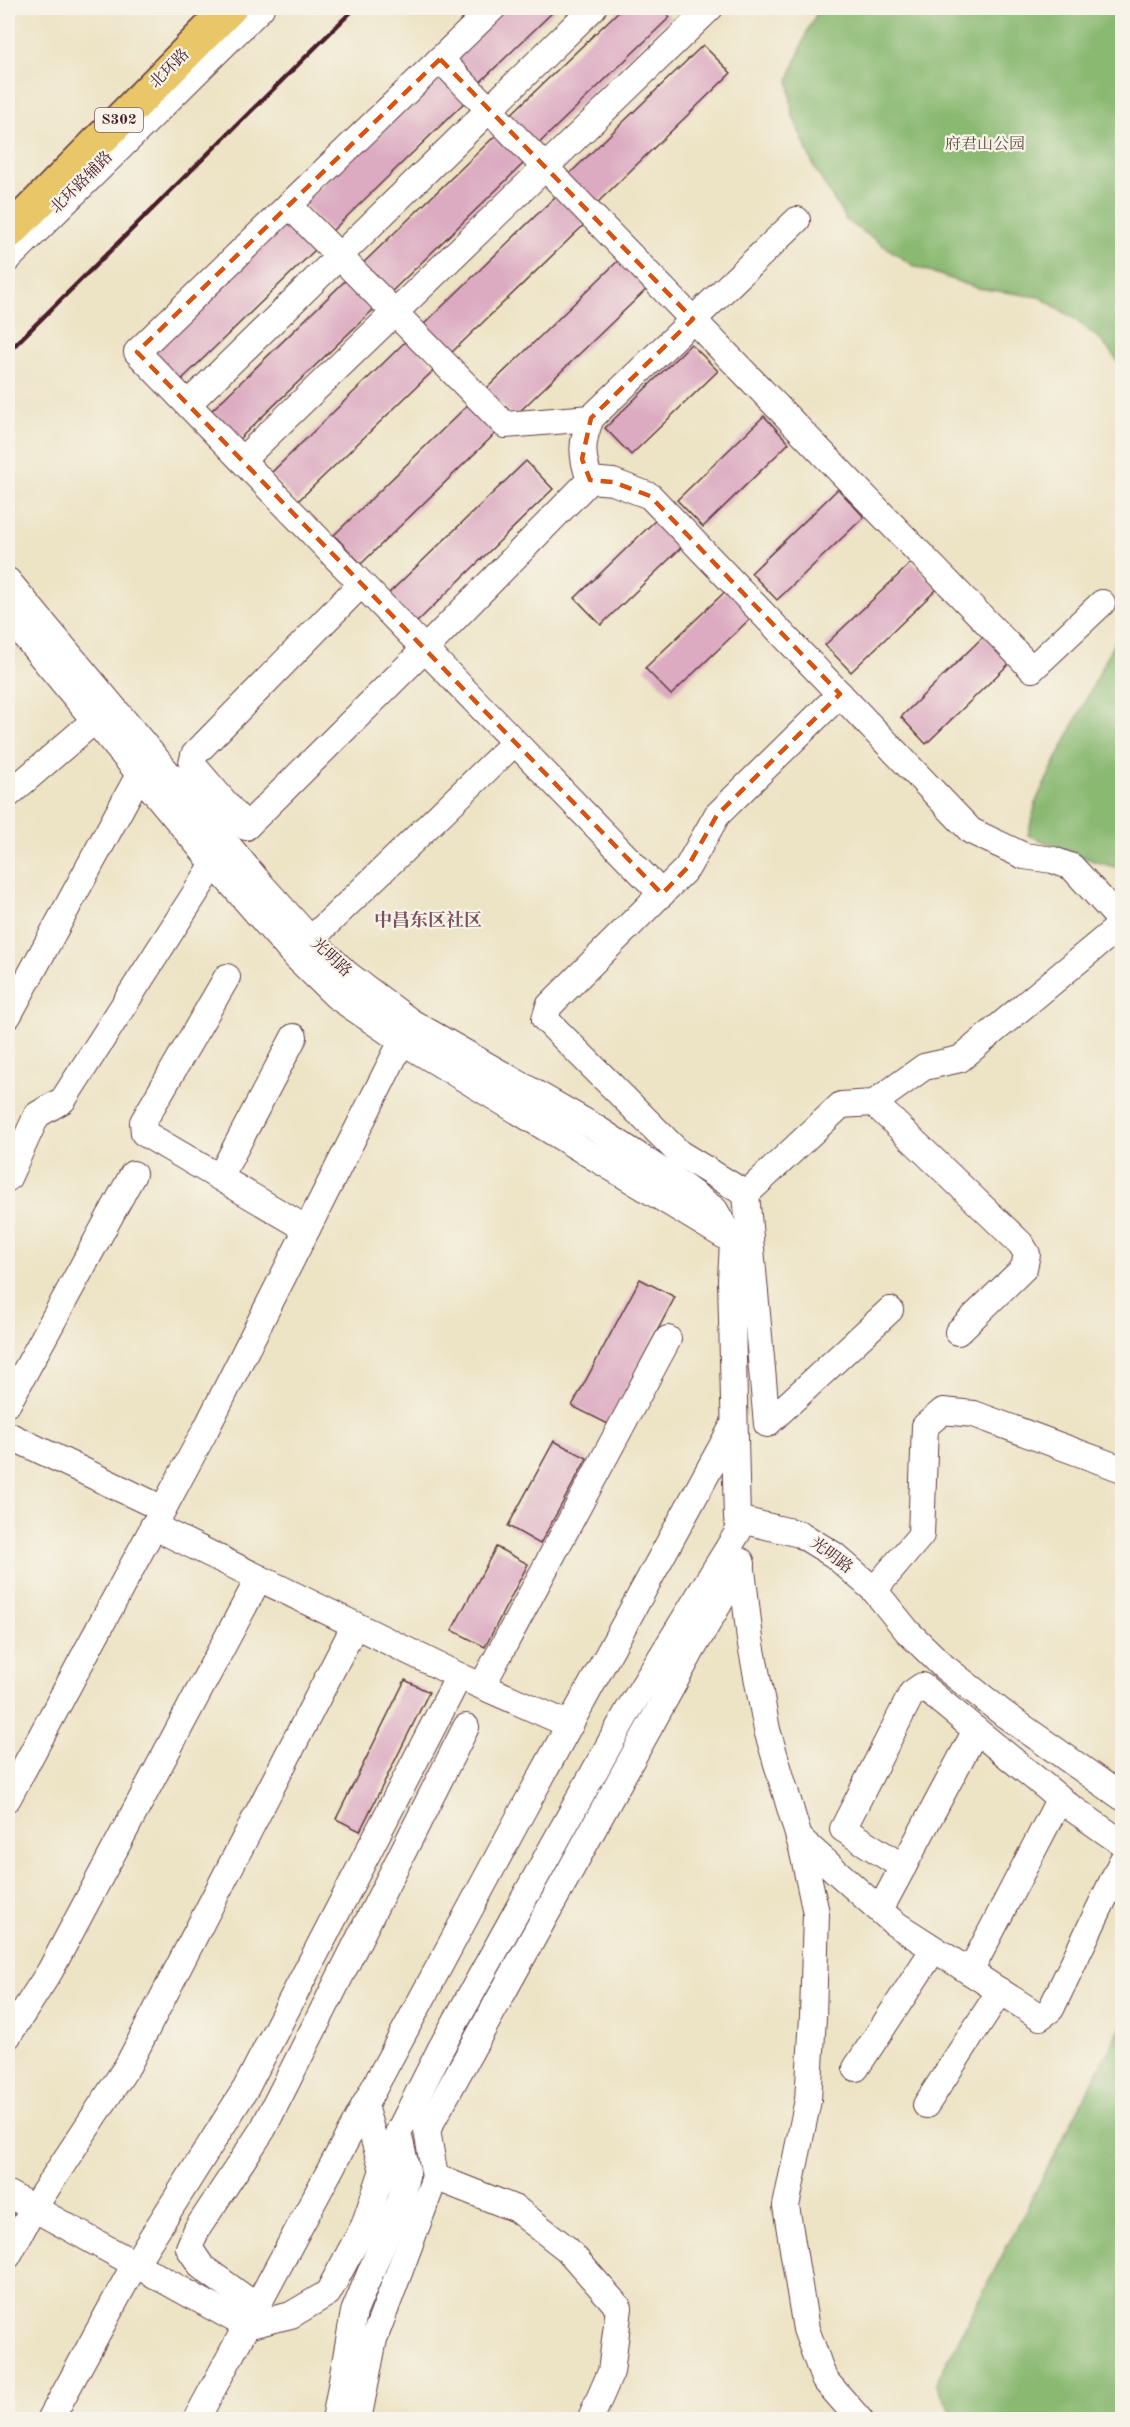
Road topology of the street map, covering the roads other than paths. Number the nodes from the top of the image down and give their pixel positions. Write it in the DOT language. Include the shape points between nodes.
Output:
graph roads {
  1 [pos="200,8"];
  2 [pos="230,8"];
  3 [pos="261,8"];
  4 [pos="493,8"];
  5 [pos="593,8"];
  6 [pos="710,8"];
  7 [pos="440,59"];
  8 [pos="489,109"];
  9 [pos="545,167"];
  10 [pos="8,203"];
  11 [pos="289,205"];
  12 [pos="797,220"];
  13 [pos="8,233"];
  14 [pos="339,256"];
  15 [pos="8,259"];
  16 [pos="394,313"];
  17 [pos="693,319"];
  18 [pos="188,404"];
  19 [pos="591,418"];
  20 [pos="242,460"];
  21 [pos="590,480"];
  22 [pos="8,581"];
  23 [pos="361,584"];
  24 [pos="1102,603"];
  25 [pos="8,616"];
  26 [pos="424,650"];
  27 [pos="840,694"];
  28 [pos="95,720"];
  29 [pos="514,743"];
  30 [pos="140,772"];
  31 [pos="8,795"];
  32 [pos="214,864"];
  33 [pos="662,894"];
  34 [pos="1122,923"];
  35 [pos="303,947"];
  36 [pos="227,977"];
  37 [pos="8,1016"];
  38 [pos="294,1036"];
  39 [pos="402,1041"];
  40 [pos="874,1103"];
  41 [pos="133,1174"];
  42 [pos="8,1178"];
  43 [pos="220,1178"];
  44 [pos="746,1194"];
  45 [pos="307,1229"];
  46 [pos="734,1242"];
  47 [pos="890,1310"];
  48 [pos="958,1332"];
  49 [pos="668,1338"];
  50 [pos="8,1403"];
  51 [pos="734,1424"];
  52 [pos="8,1436"];
  53 [pos="1122,1469"];
  54 [pos="158,1518"];
  55 [pos="738,1526"];
  56 [pos="742,1564"];
  57 [pos="259,1578"];
  58 [pos="874,1590"];
  59 [pos="355,1625"];
  60 [pos="459,1676"];
  61 [pos="482,1686"];
  62 [pos="570,1725"];
  63 [pos="466,1728"];
  64 [pos="976,1730"];
  65 [pos="11,1782"];
  66 [pos="1122,1797"];
  67 [pos="1060,1798"];
  68 [pos="799,1838"];
  69 [pos="1122,1843"];
  70 [pos="1122,1861"];
  71 [pos="903,1867"];
  72 [pos="880,1910"];
  73 [pos="934,1949"];
  74 [pos="970,1972"];
  75 [pos="1000,1991"];
  76 [pos="8,2036"];
  77 [pos="856,2068"];
  78 [pos="364,2106"];
  79 [pos="926,2106"];
  80 [pos="435,2177"];
  81 [pos="8,2194"];
  82 [pos="33,2209"];
  83 [pos="8,2256"];
  84 [pos="135,2264"];
  85 [pos="252,2316"];
  86 [pos="50,2420"];
  87 [pos="196,2420"];
  88 [pos="335,2420"];
  89 [pos="358,2420"];
  90 [pos="590,2420"];
  91 [pos="860,2420"];
  1 -- 10 [label="highway, 北环路 / S302"];
  2 -- 13 [label="highway, 北环路 / S302"];
  3 -- 15 [label="street, 北环路辅路"];
  4 -- 7 [label="street"];
  5 -- 8 [label="street"];
  6 -- 9 [label="street"];
  7 -- 8 [label="street"];
  7 -- 11 [label="street"];
  8 -- 9 [label="street"];
  8 -- 14 [label="street"];
  9 -- 16 [label="street"];
  9 -- 17 [label="street"];
  11 -- 14 [label="street"];
  11 -- 18 [label="street" via="137,352"];
  12 -- 17 [label="street"];
  14 -- 16 [label="street"];
  14 -- 18 [label="street"];
  16 -- 19 [label="street" via="505,425"];
  16 -- 20 [label="street"];
  17 -- 19 [label="street"];
  17 -- 24 [label="street" via="1032,669"];
  18 -- 20 [label="street"];
  19 -- 21 [label="street" via="582,459"];
  20 -- 23 [label="street"];
  21 -- 26 [label="street"];
  21 -- 27 [label="street" via="613,482 650,496"];
  22 -- 35 [label="street, 光明路" via="256,880"];
  23 -- 26 [label="street"];
  23 -- 26 [label="street" via="194,755 192,764 246,826"];
  25 -- 28 [label="street, 光明路"];
  26 -- 29 [label="street"];
  27 -- 33 [label="street" via="717,815 687,868"];
  27 -- 34 [label="street" via="971,831 1024,856 1072,867"];
  28 -- 30 [label="street, 光明路"];
  28 -- 31 [label="street"];
  29 -- 33 [label="street"];
  29 -- 35 [label="street"];
  30 -- 32 [label="street, 光明路"];
  30 -- 37 [label="street"];
  32 -- 35 [label="street, 光明路"];
  32 -- 42 [label="street" via="63,1100 37,1115"];
  33 -- 44 [label="street" via="549,1006 545,1019 679,1153"];
  34 -- 40 [label="street" via="960,1059 924,1068"];
  35 -- 39 [label="street, 光明路" via="336,996"];
  35 -- 46 [label="street, 光明路" via="411,1022 596,1128 666,1174 714,1210"];
  36 -- 43 [label="street" via="143,1122 144,1133"];
  38 -- 43 [label="street"];
  39 -- 45 [label="street"];
  39 -- 46 [label="street, 光明路"];
  40 -- 44 [label="street" via="842,1104"];
  40 -- 48 [label="street" via="1027,1254 1024,1268"];
  41 -- 50 [label="street"];
  43 -- 45 [label="street"];
  44 -- 47 [label="street" via="767,1424"];
  45 -- 54 [label="street"];
  46 -- 51 [label="street"];
  49 -- 61 [label="street"];
  51 -- 55 [label="street"];
  51 -- 62 [label="street"];
  52 -- 54 [label="street"];
  53 -- 58 [label="street" via="974,1414 943,1411 925,1426 921,1535"];
  54 -- 57 [label="street"];
  54 -- 65 [label="street"];
  55 -- 56 [label="street"];
  55 -- 58 [label="street, 光明路" via="800,1534 834,1555"];
  55 -- 88 [label="street" via="623,1719 469,1996 398,2133 407,2171 401,2199 354,2312"];
  56 -- 68 [label="street" via="766,1730"];
  56 -- 80 [label="street" via="427,2130"];
  57 -- 59 [label="street"];
  57 -- 76 [label="street" via="50,1971"];
  58 -- 66 [label="street, 光明路" via="908,1632 944,1667"];
  59 -- 60 [label="street"];
  59 -- 82 [label="street" via="128,2065"];
  60 -- 61 [label="street"];
  60 -- 84 [label="street" via="246,2088"];
  61 -- 62 [label="street"];
  62 -- 78 [label="street"];
  63 -- 85 [label="street" via="262,2129 197,2229 189,2248 202,2267"];
  64 -- 67 [label="street"];
  64 -- 71 [label="street"];
  64 -- 71 [label="street" via="922,1686 912,1693 843,1829"];
  67 -- 69 [label="street"];
  67 -- 74 [label="street"];
  68 -- 72 [label="street"];
  68 -- 91 [label="street" via="816,1913 813,2018 808,2100 786,2206 806,2329 824,2379"];
  70 -- 75 [label="street" via="1051,2009 1040,2017"];
  71 -- 72 [label="street"];
  72 -- 73 [label="street"];
  73 -- 74 [label="street"];
  73 -- 77 [label="street"];
  74 -- 75 [label="street"];
  75 -- 79 [label="street"];
  78 -- 85 [label="street"];
  78 -- 85 [label="street" via="383,2170 364,2226 328,2293 291,2315"];
  80 -- 89 [label="street" via="374,2339"];
  80 -- 90 [label="street" via="516,2209 567,2249 619,2308 610,2372"];
  81 -- 82 [label="street"];
  82 -- 83 [label="street"];
  82 -- 84 [label="street"];
  84 -- 85 [label="street"];
  84 -- 86 [label="street"];
  85 -- 87 [label="street"];
}
